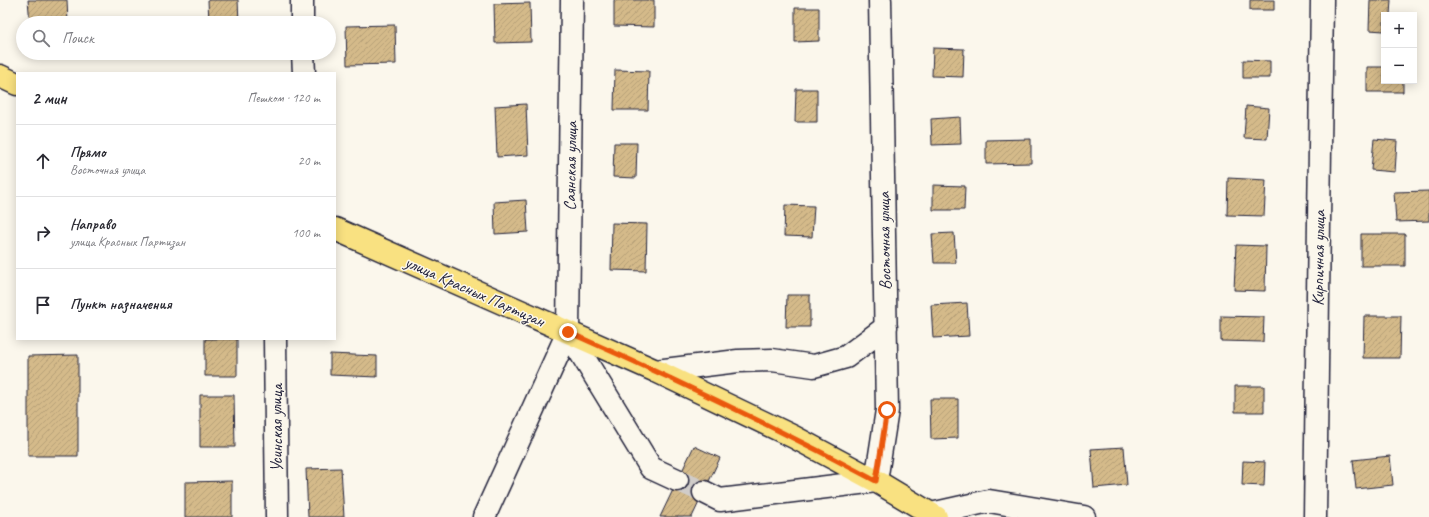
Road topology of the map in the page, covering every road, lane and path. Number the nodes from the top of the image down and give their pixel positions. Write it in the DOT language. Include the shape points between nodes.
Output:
graph roads {
  1 [pos="302,0"];
  2 [pos="572,0"];
  3 [pos="880,0"];
  4 [pos="1322,0"];
  5 [pos="302,16"];
  6 [pos="303,60"];
  7 [pos="304,72"];
  8 [pos="0,76"];
  9 [pos="16,84"];
  10 [pos="336,229"];
  11 [pos="886,327"];
  12 [pos="568,332"];
  13 [pos="276,340"];
  14 [pos="656,371"];
  15 [pos="678,480"];
  16 [pos="876,481"];
  17 [pos="704,492"];
  18 [pos="934,516"];
  19 [pos="276,517"];
  20 [pos="484,517"];
  21 [pos="1084,517"];
  22 [pos="1315,517"];
  1 -- 5 [label="street"];
  2 -- 12 [label="street, Саянская улица"];
  3 -- 11 [label="street, Восточная улица"];
  4 -- 22 [label="street, Кирпичная улица"];
  6 -- 7 [label="street"];
  8 -- 9 [label="main road"];
  10 -- 12 [label="main road, улица Красных Партизан"];
  11 -- 14 [label="street" via="846,357 814,366 772,360 738,361"];
  11 -- 16 [label="street, Восточная улица" via="887,410"];
  12 -- 14 [label="main road, улица Красных Партизан"];
  12 -- 15 [label="street" via="651,468"];
  12 -- 20 [label="street"];
  13 -- 19 [label="street, Усинская улица"];
  14 -- 16 [label="main road, улица Красных Партизан" via="794,437"];
  16 -- 17 [label="street" via="720,500"];
  16 -- 18 [label="main road, улица Красных Партизан"];
  18 -- 21 [label="street" via="989,501"];
}
